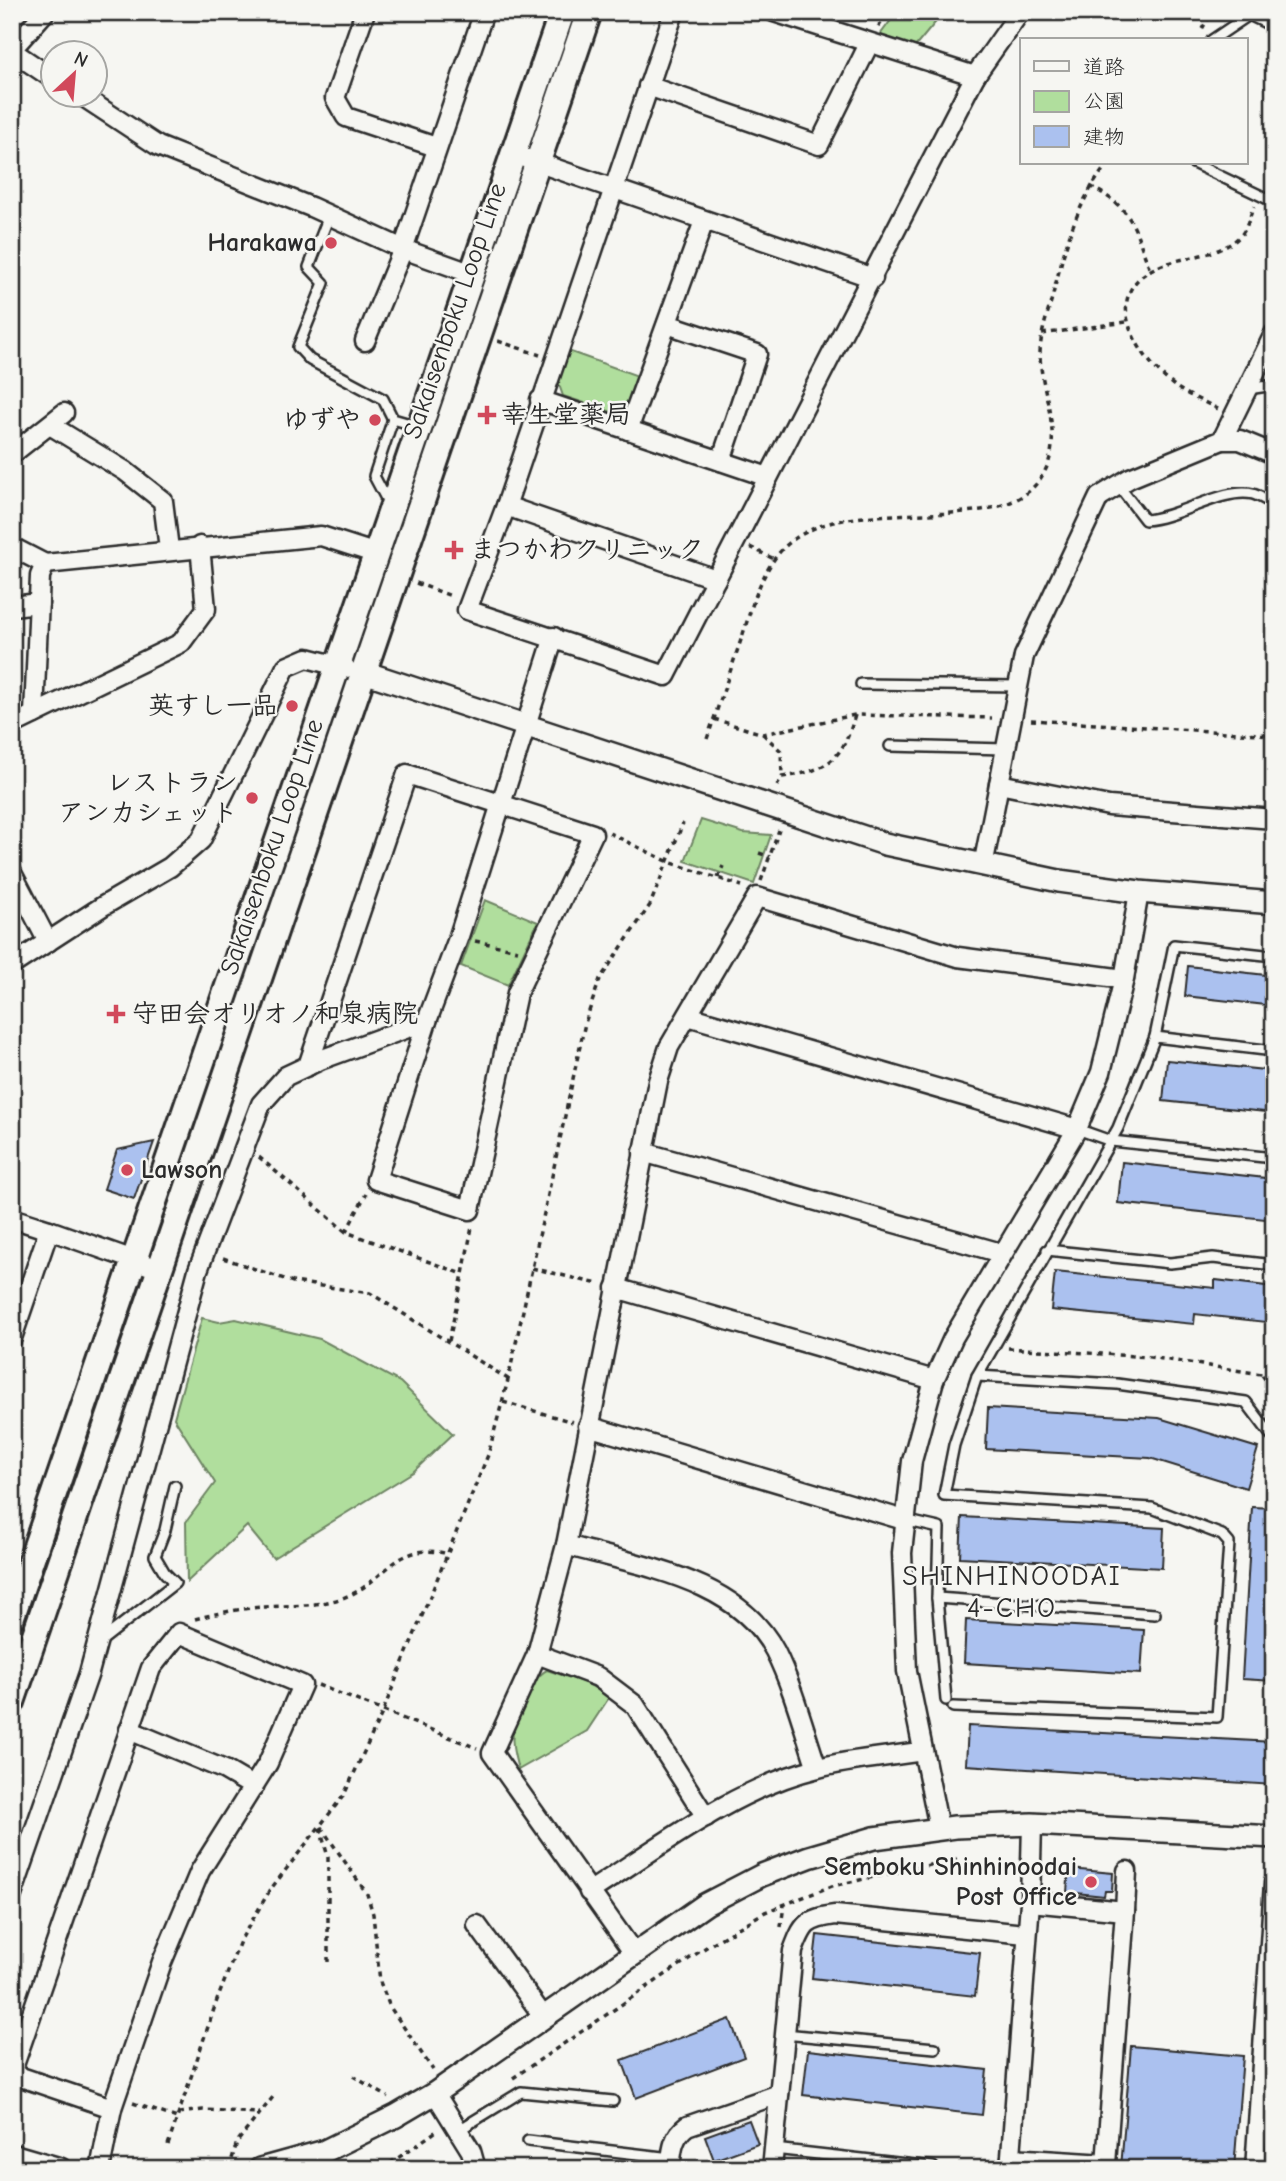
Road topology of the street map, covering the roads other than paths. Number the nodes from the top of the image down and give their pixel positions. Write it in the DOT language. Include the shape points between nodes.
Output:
graph roads {
  1 [pos="45,12"];
  2 [pos="365,12"];
  3 [pos="484,12"];
  4 [pos="562,12"];
  5 [pos="589,12"];
  6 [pos="674,12"];
  7 [pos="774,12"];
  8 [pos="1020,12"];
  9 [pos="1250,14"];
  10 [pos="1274,27"];
  11 [pos="1215,38"];
  12 [pos="869,44"];
  13 [pos="12,50"];
  14 [pos="38,68"];
  15 [pos="975,76"];
  16 [pos="648,86"];
  17 [pos="100,108"];
  18 [pos="436,147"];
  19 [pos="513,154"];
  20 [pos="538,163"];
  21 [pos="1195,164"];
  22 [pos="614,191"];
  23 [pos="1274,202"];
  24 [pos="329,215"];
  25 [pos="704,221"];
  26 [pos="403,248"];
  27 [pos="471,273"];
  28 [pos="873,278"];
  29 [pos="667,324"];
  30 [pos="1274,334"];
  31 [pos="365,341"];
  32 [pos="1274,385"];
  33 [pos="1247,389"];
  34 [pos="540,400"];
  35 [pos="393,419"];
  36 [pos="421,427"];
  37 [pos="628,430"];
  38 [pos="1222,440"];
  39 [pos="12,454"];
  40 [pos="1274,454"];
  41 [pos="721,461"];
  42 [pos="768,477"];
  43 [pos="1118,485"];
  44 [pos="1274,504"];
  45 [pos="506,506"];
  46 [pos="392,510"];
  47 [pos="200,546"];
  48 [pos="12,547"];
  49 [pos="169,549"];
  50 [pos="377,554"];
  51 [pos="45,564"];
  52 [pos="716,579"];
  53 [pos="39,603"];
  54 [pos="12,606"];
  55 [pos="554,637"];
  56 [pos="339,666"];
  57 [pos="364,672"];
  58 [pos="861,684"];
  59 [pos="1018,686"];
  60 [pos="34,714"];
  61 [pos="12,725"];
  62 [pos="524,726"];
  63 [pos="890,746"];
  64 [pos="1005,749"];
  65 [pos="999,784"];
  66 [pos="502,804"];
  67 [pos="1274,819"];
  68 [pos="983,866"];
  69 [pos="12,873"];
  70 [pos="1139,892"];
  71 [pos="1274,903"];
  72 [pos="48,942"];
  73 [pos="1274,956"];
  74 [pos="12,965"];
  75 [pos="1124,979"];
  76 [pos="688,1016"];
  77 [pos="427,1021"];
  78 [pos="1155,1037"];
  79 [pos="1274,1051"];
  80 [pos="308,1066"];
  81 [pos="1077,1129"];
  82 [pos="1111,1141"];
  83 [pos="643,1152"];
  84 [pos="1274,1158"];
  85 [pos="12,1217"];
  86 [pos="49,1230"];
  87 [pos="1047,1250"];
  88 [pos="1001,1253"];
  89 [pos="135,1261"];
  90 [pos="1274,1265"];
  91 [pos="159,1269"];
  92 [pos="616,1288"];
  93 [pos="16,1317"];
  94 [pos="12,1338"];
  95 [pos="977,1376"];
  96 [pos="934,1380"];
  97 [pos="588,1426"];
  98 [pos="1274,1439"];
  99 [pos="175,1486"];
  100 [pos="904,1520"];
  101 [pos="566,1545"];
  102 [pos="937,1598"];
  103 [pos="1156,1614"];
  104 [pos="12,1616"];
  105 [pos="97,1644"];
  106 [pos="537,1654"];
  107 [pos="12,1702"];
  108 [pos="129,1730"];
  109 [pos="923,1751"];
  110 [pos="817,1768"];
  111 [pos="254,1787"];
  112 [pos="706,1817"];
  113 [pos="1032,1824"];
  114 [pos="939,1828"];
  115 [pos="1274,1838"];
  116 [pos="1127,1871"];
  117 [pos="1274,1882"];
  118 [pos="589,1892"];
  119 [pos="12,1895"];
  120 [pos="1030,1902"];
  121 [pos="1125,1911"];
  122 [pos="477,1925"];
  123 [pos="1026,1934"];
  124 [pos="633,1952"];
  125 [pos="543,2016"];
  126 [pos="785,2034"];
  127 [pos="935,2048"];
  128 [pos="12,2072"];
  129 [pos="435,2082"];
  130 [pos="779,2094"];
  131 [pos="613,2101"];
  132 [pos="112,2108"];
  133 [pos="458,2130"];
  134 [pos="528,2141"];
  135 [pos="774,2149"];
  136 [pos="14,2160"];
  137 [pos="670,2163"];
  138 [pos="1010,2163"];
  139 [pos="933,2167"];
  140 [pos="60,2169"];
  141 [pos="100,2169"];
  142 [pos="260,2169"];
  143 [pos="476,2169"];
  144 [pos="772,2169"];
  145 [pos="1255,2169"];
  1 -- 13 [label="street"];
  2 -- 18 [label="street" via="335,98 346,117"];
  3 -- 18 [label="street"];
  4 -- 19 [label="main road, Sakaisenboku Loop Line"];
  5 -- 20 [label="main road, Sakaisenboku Loop Line"];
  6 -- 16 [label="street"];
  7 -- 12 [label="street"];
  8 -- 15 [label="street"];
  9 -- 10 [label="lane"];
  9 -- 11 [label="lane"];
  12 -- 15 [label="street"];
  12 -- 16 [label="street" via="819,145"];
  13 -- 14 [label="street"];
  15 -- 28 [label="street"];
  16 -- 22 [label="street"];
  17 -- 24 [label="street" via="158,146"];
  18 -- 26 [label="street"];
  19 -- 20 [label="street"];
  19 -- 27 [label="main road, Sakaisenboku Loop Line"];
  20 -- 22 [label="street"];
  20 -- 57 [label="main road, Sakaisenboku Loop Line"];
  21 -- 23 [label="lane"];
  22 -- 25 [label="street"];
  22 -- 34 [label="street"];
  24 -- 26 [label="street"];
  24 -- 35 [label="lane" via="309,267 324,283 298,346 310,360 383,399"];
  25 -- 28 [label="street"];
  25 -- 29 [label="street"];
  26 -- 27 [label="street"];
  26 -- 31 [label="street"];
  27 -- 36 [label="main road, Sakaisenboku Loop Line"];
  28 -- 42 [label="street"];
  29 -- 37 [label="street"];
  29 -- 41 [label="street" via="757,354"];
  30 -- 33 [label="street"];
  32 -- 33 [label="lane"];
  33 -- 38 [label="street"];
  34 -- 37 [label="street"];
  34 -- 45 [label="street"];
  35 -- 36 [label="lane"];
  35 -- 46 [label="lane" via="373,476"];
  36 -- 46 [label="main road, Sakaisenboku Loop Line"];
  37 -- 41 [label="street"];
  38 -- 40 [label="street" via="1240,440"];
  38 -- 43 [label="street"];
  39 -- 49 [label="street" via="57,419 163,500"];
  41 -- 42 [label="street"];
  42 -- 52 [label="street"];
  43 -- 44 [label="lane" via="1145,520 1165,519 1221,496 1252,494"];
  43 -- 59 [label="street" via="1099,497 1024,656"];
  45 -- 52 [label="street"];
  45 -- 55 [label="street" via="467,610"];
  46 -- 50 [label="main road, Sakaisenboku Loop Line"];
  47 -- 49 [label="street"];
  47 -- 50 [label="street" via="321,536"];
  47 -- 60 [label="street" via="206,609 181,643"];
  48 -- 51 [label="street"];
  49 -- 51 [label="street"];
  50 -- 56 [label="main road, Sakaisenboku Loop Line"];
  51 -- 53 [label="street"];
  52 -- 55 [label="street" via="666,676"];
  53 -- 54 [label="street"];
  53 -- 60 [label="street"];
  55 -- 62 [label="street"];
  56 -- 57 [label="street"];
  56 -- 72 [label="street" via="307,658 286,667 201,839 170,867"];
  56 -- 89 [label="main road, Sakaisenboku Loop Line"];
  57 -- 62 [label="street"];
  57 -- 91 [label="main road, Sakaisenboku Loop Line"];
  58 -- 59 [label="lane"];
  59 -- 64 [label="street"];
  60 -- 61 [label="street"];
  62 -- 66 [label="street"];
  62 -- 68 [label="street" via="837,830"];
  63 -- 64 [label="lane"];
  64 -- 65 [label="street"];
  65 -- 67 [label="street" via="1110,806"];
  65 -- 68 [label="street"];
  66 -- 77 [label="street"];
  66 -- 77 [label="street" via="593,834 517,993 470,1210 376,1180"];
  66 -- 80 [label="street" via="407,774"];
  68 -- 70 [label="street"];
  69 -- 72 [label="street"];
  70 -- 71 [label="street"];
  70 -- 75 [label="street"];
  72 -- 74 [label="street"];
  73 -- 78 [label="lane" via="1174,945"];
  75 -- 76 [label="street" via="958,957 757,897"];
  75 -- 81 [label="street" via="1101,1072"];
  76 -- 81 [label="street"];
  76 -- 83 [label="street" via="669,1047"];
  77 -- 80 [label="street"];
  78 -- 79 [label="lane"];
  78 -- 82 [label="lane"];
  80 -- 105 [label="street" via="286,1076 261,1104 204,1252"];
  81 -- 82 [label="lane"];
  81 -- 88 [label="street"];
  82 -- 84 [label="lane"];
  82 -- 87 [label="lane"];
  83 -- 88 [label="street"];
  83 -- 92 [label="street"];
  85 -- 86 [label="street"];
  86 -- 89 [label="street"];
  86 -- 93 [label="street"];
  87 -- 90 [label="lane" via="1170,1263 1213,1258"];
  87 -- 95 [label="lane"];
  88 -- 96 [label="street"];
  89 -- 91 [label="street"];
  89 -- 104 [label="main road, Sakaisenboku Loop Line"];
  91 -- 107 [label="main road, Sakaisenboku Loop Line"];
  92 -- 96 [label="street"];
  92 -- 97 [label="street"];
  93 -- 94 [label="street"];
  95 -- 98 [label="lane" via="1117,1384 1245,1402"];
  95 -- 102 [label="lane" via="954,1445 944,1495 1152,1508 1222,1535 1228,1543 1217,1717 950,1703"];
  96 -- 100 [label="street" via="912,1461"];
  97 -- 100 [label="street"];
  97 -- 101 [label="street"];
  99 -- 105 [label="lane" via="155,1556 176,1583"];
  100 -- 102 [label="lane" via="939,1528"];
  100 -- 109 [label="street" via="907,1671"];
  101 -- 106 [label="street"];
  101 -- 110 [label="street" via="701,1585 734,1604 759,1626 775,1652"];
  102 -- 103 [label="lane"];
  105 -- 119 [label="street"];
  106 -- 112 [label="street" via="598,1677 635,1705"];
  106 -- 118 [label="street" via="492,1754"];
  108 -- 111 [label="street"];
  108 -- 111 [label="street" via="151,1668 179,1633 302,1685"];
  108 -- 128 [label="street"];
  109 -- 110 [label="street"];
  109 -- 114 [label="street"];
  110 -- 112 [label="street"];
  111 -- 132 [label="street" via="200,1871 162,1962"];
  112 -- 118 [label="street"];
  113 -- 114 [label="street"];
  113 -- 115 [label="street"];
  113 -- 120 [label="street"];
  114 -- 124 [label="street" via="874,1838 762,1875 706,1904"];
  116 -- 121 [label="street"];
  117 -- 145 [label="street"];
  118 -- 124 [label="street"];
  120 -- 121 [label="street"];
  120 -- 123 [label="street"];
  121 -- 138 [label="street" via="1113,2160 1106,2164"];
  122 -- 125 [label="street"];
  123 -- 126 [label="street" via="835,1915 815,1917 802,1928 793,1951"];
  123 -- 138 [label="street"];
  124 -- 125 [label="street"];
  125 -- 129 [label="street"];
  126 -- 127 [label="lane"];
  126 -- 130 [label="street"];
  128 -- 132 [label="street"];
  129 -- 133 [label="street"];
  129 -- 142 [label="street" via="396,2116 325,2151"];
  130 -- 135 [label="street"];
  130 -- 137 [label="street" via="687,2126 678,2133"];
  131 -- 133 [label="lane" via="521,2092"];
  132 -- 141 [label="street"];
  133 -- 143 [label="street"];
  134 -- 137 [label="lane"];
  135 -- 139 [label="lane"];
  135 -- 144 [label="street"];
  136 -- 140 [label="street"];
}
